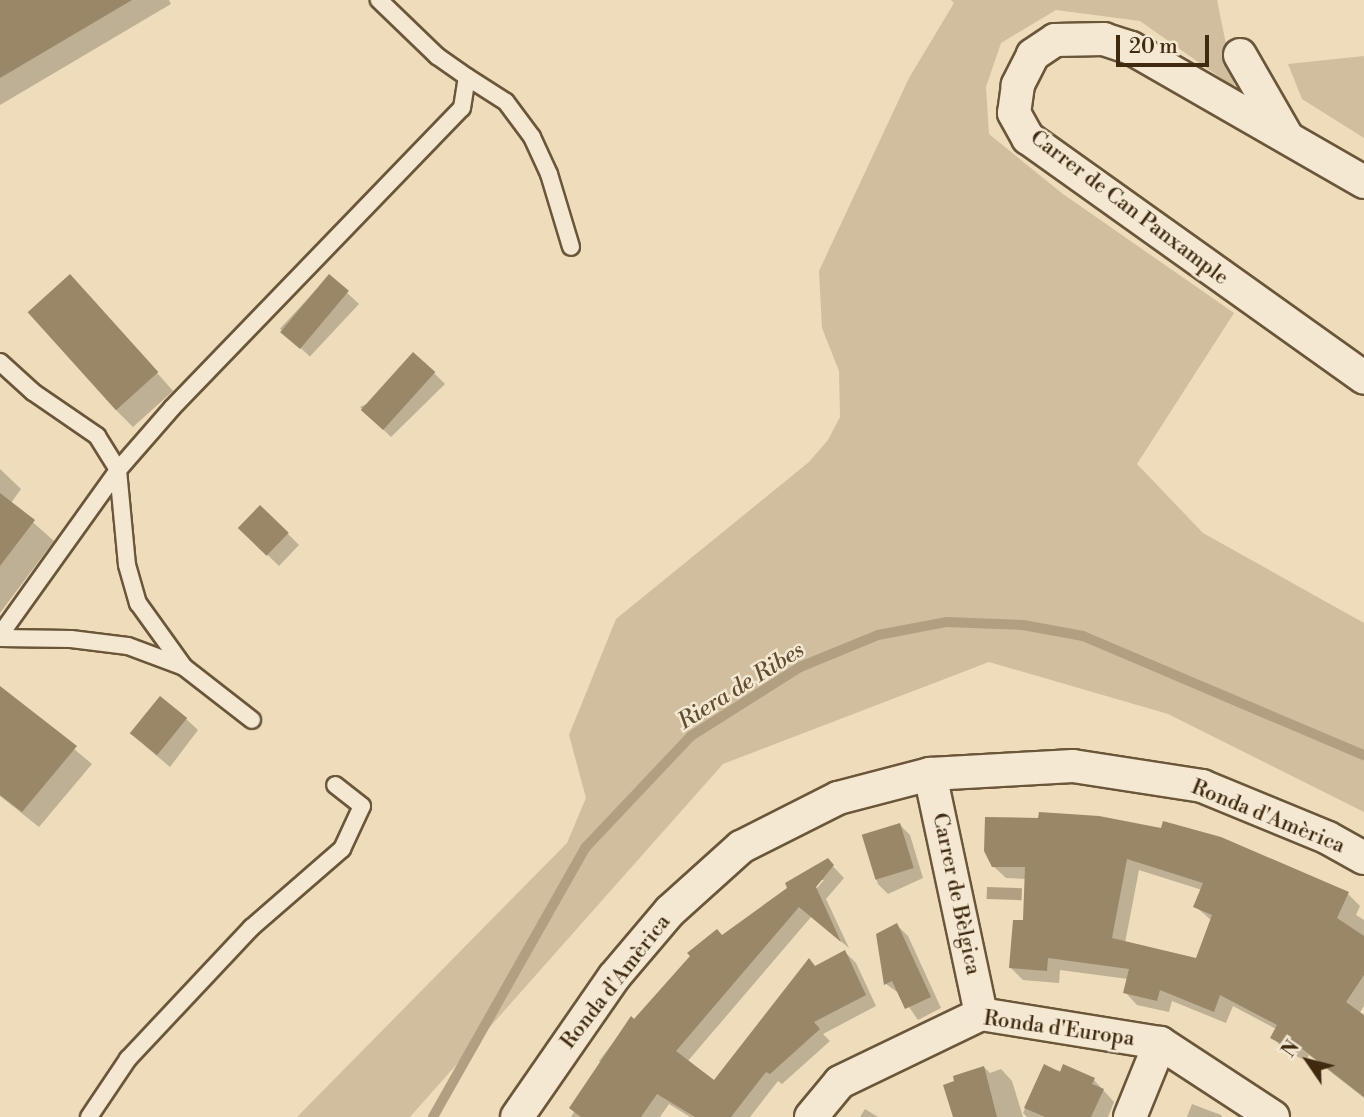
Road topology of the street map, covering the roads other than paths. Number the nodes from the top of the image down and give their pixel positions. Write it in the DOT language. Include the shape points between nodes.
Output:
graph roads {
  1 [pos="379,0"];
  2 [pos="1240,55"];
  3 [pos="467,77"];
  4 [pos="1287,136"];
  5 [pos="1364,181"];
  6 [pos="571,247"];
  7 [pos="0,362"];
  8 [pos="1364,378"];
  9 [pos="118,470"];
  10 [pos="0,636"];
  11 [pos="184,667"];
  12 [pos="253,720"];
  13 [pos="930,774"];
  14 [pos="335,785"];
  15 [pos="1364,858"];
  16 [pos="981,1014"];
  17 [pos="1160,1043"];
  18 [pos="89,1117"];
  19 [pos="517,1117"];
  20 [pos="811,1117"];
  21 [pos="1130,1117"];
  22 [pos="1273,1117"];
  1 -- 3 [label="lane" via="437,56"];
  2 -- 4 [label="street"];
  3 -- 6 [label="lane" via="506,102 532,137 549,174"];
  3 -- 9 [label="lane" via="462,108"];
  4 -- 5 [label="street, Carrer de Can Panxample"];
  4 -- 8 [label="street, Carrer de Can Panxample" via="1131,48 1074,37 1055,40 1033,55 1018,85 1014,113 1028,138"];
  7 -- 9 [label="lane" via="33,392 97,436"];
  9 -- 10 [label="lane"];
  9 -- 11 [label="lane" via="127,565 138,603"];
  10 -- 11 [label="lane" via="101,641"];
  11 -- 12 [label="lane"];
  13 -- 15 [label="street, Ronda d'Amèrica" via="1073,766 1202,786 1328,838"];
  13 -- 16 [label="street, Carrer de Bèlgica"];
  13 -- 19 [label="street, Ronda d'Amèrica" via="838,798 741,847 670,911 614,977"];
  14 -- 18 [label="lane" via="362,806 342,849 242,937 128,1059"];
  16 -- 17 [label="street, Ronda d'Europa"];
  16 -- 20 [label="street, Ronda d'Europa" via="840,1083"];
  17 -- 21 [label="street"];
  17 -- 22 [label="street, Ronda d'Europa"];
}
